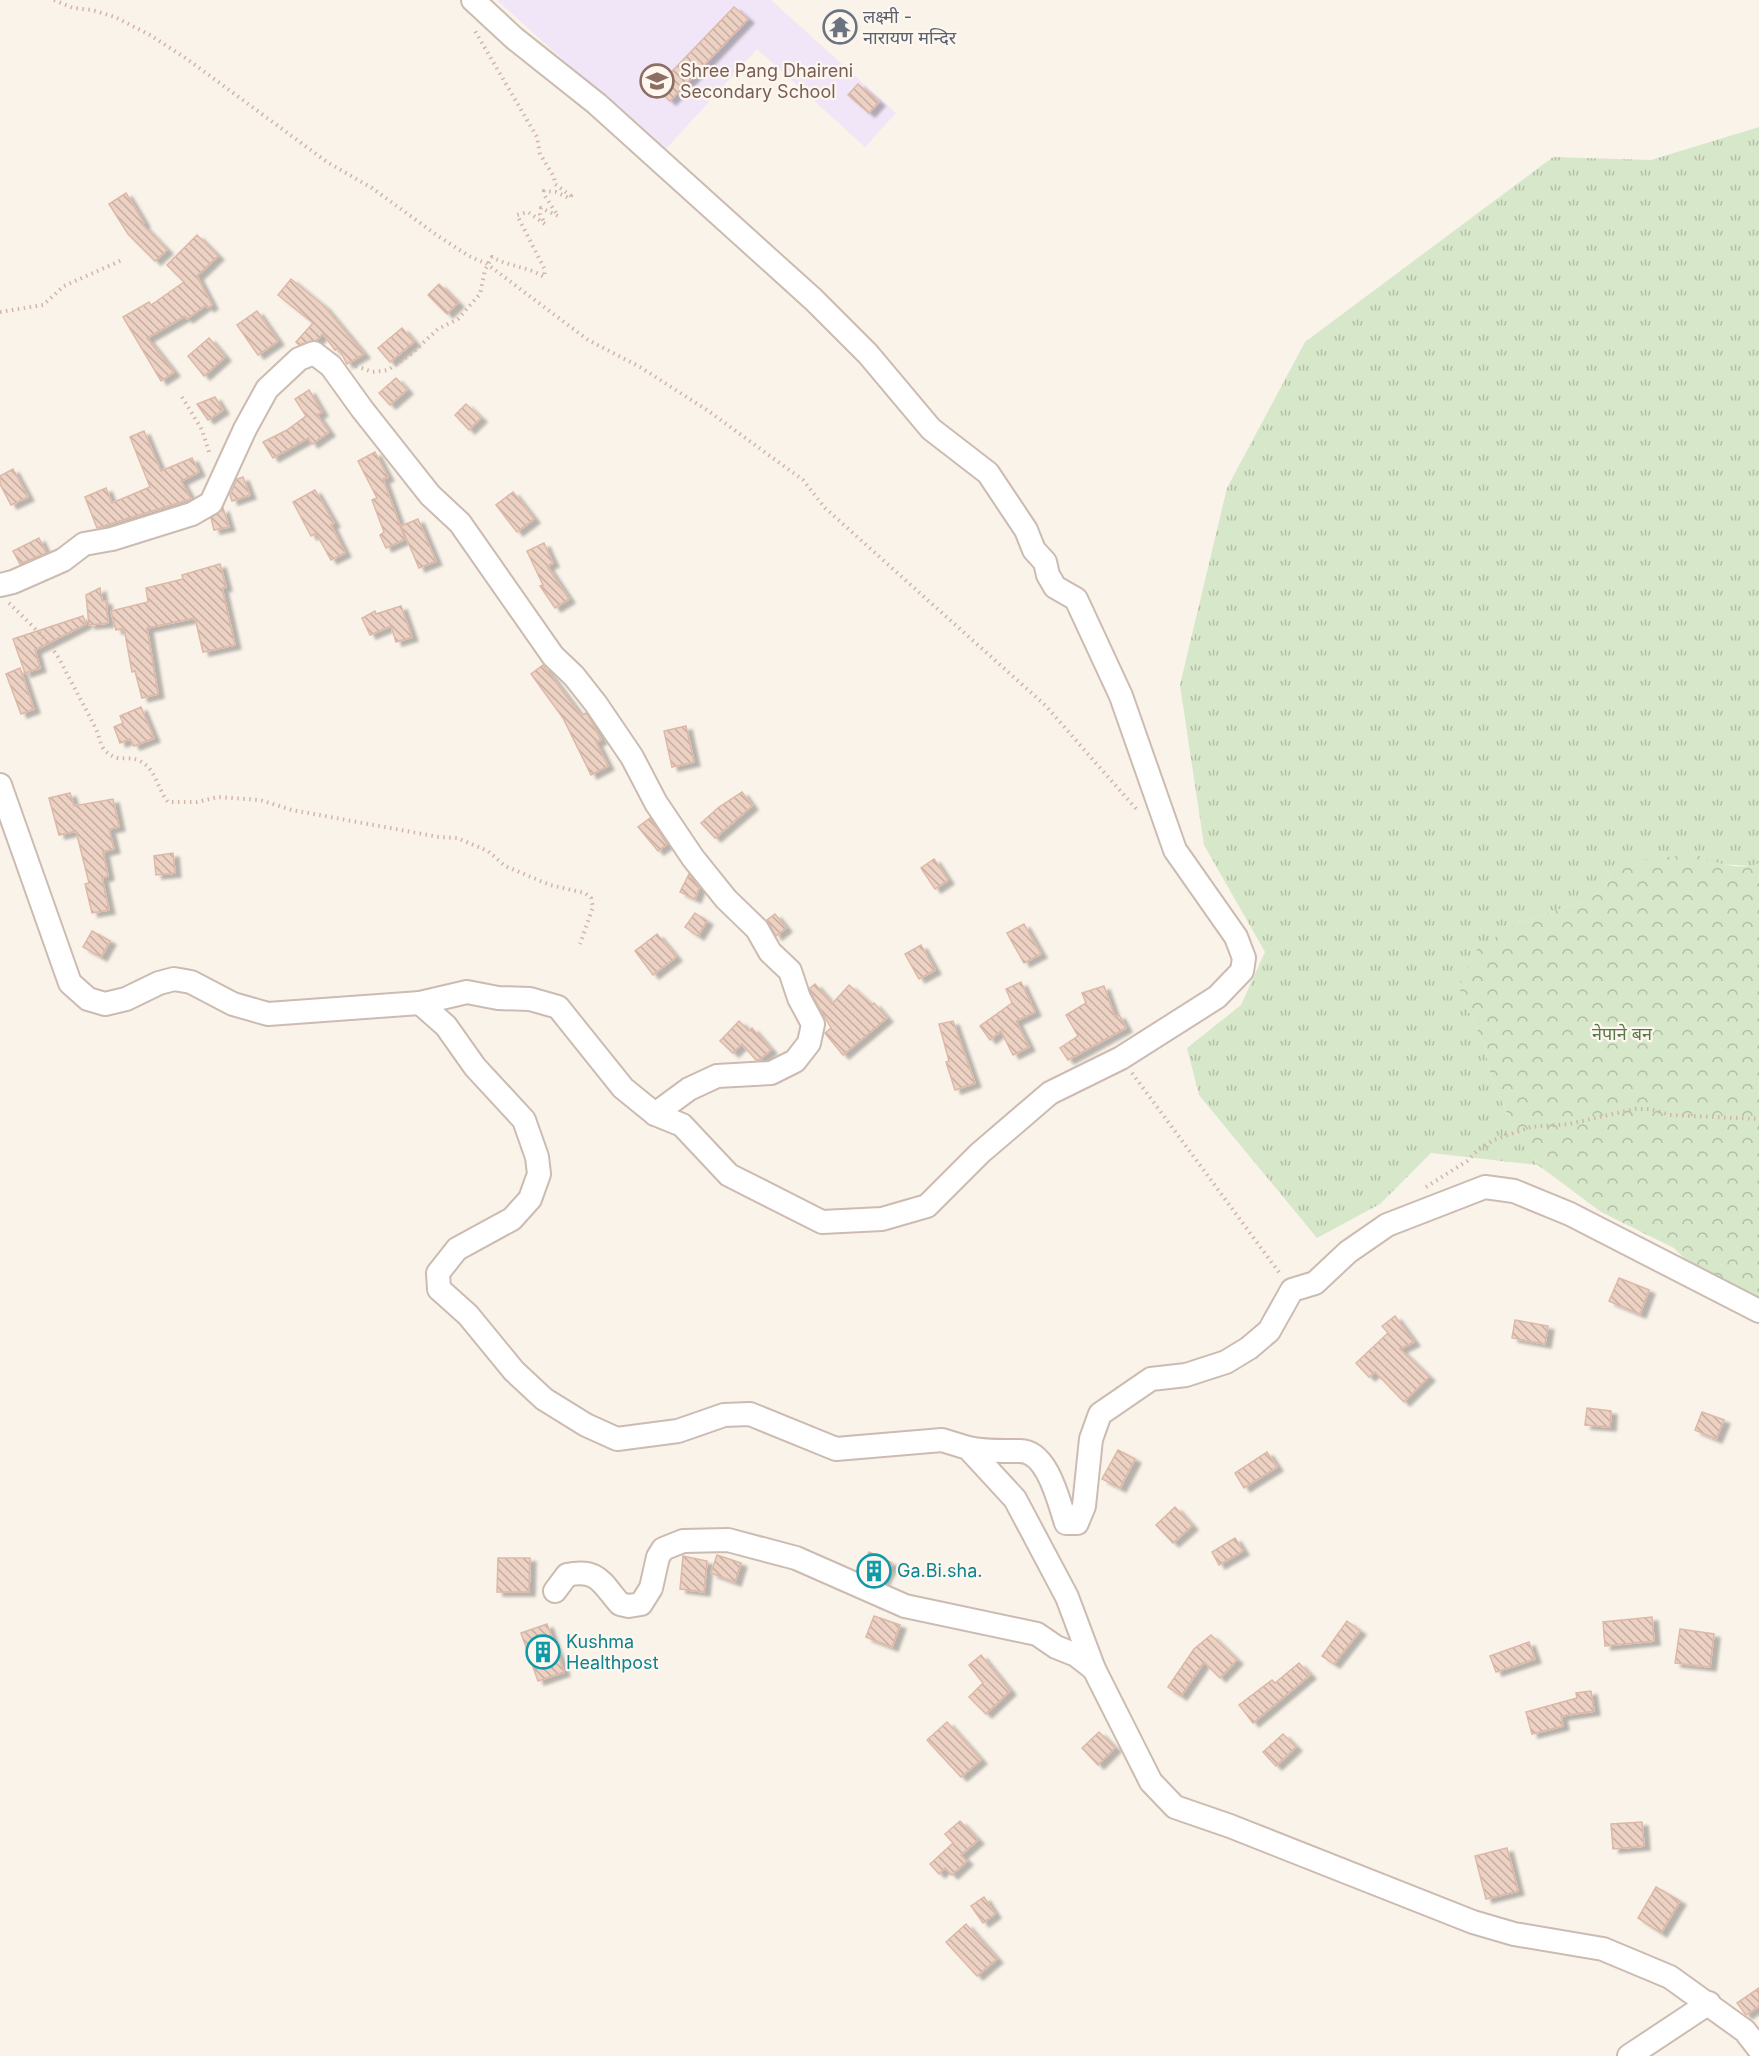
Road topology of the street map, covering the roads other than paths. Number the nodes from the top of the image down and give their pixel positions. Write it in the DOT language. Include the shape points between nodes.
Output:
graph roads {
  1 [pos="473,0"];
  2 [pos="3,592"];
  3 [pos="0,785"];
  4 [pos="420,1003"];
  5 [pos="655,1114"];
  6 [pos="1759,1311"];
  7 [pos="968,1448"];
  8 [pos="555,1591"];
  9 [pos="1094,1669"];
  10 [pos="1709,2003"];
  11 [pos="1759,2049"];
  12 [pos="1629,2056"];
  1 -- 5 [label="street" via="597,104 814,300 868,354 930,429 988,473 1026,530 1034,550 1045,561 1055,587 1076,599 1121,696 1175,850 1236,938 1244,958 1242,971 1217,996 1121,1058 1050,1093 980,1153 927,1206 882,1220 822,1222 729,1174 682,1125"];
  2 -- 5 [label="street" via="13,582 63,560 84,544 192,514 212,503 245,429 274,380 299,359 314,353 331,366 401,460 460,523 553,656 596,704 693,858 790,971 813,1024 809,1043 795,1061 771,1073 717,1076 689,1089"];
  3 -- 4 [label="street" via="70,983 88,999 105,1004 174,979 191,982 233,1004 268,1014"];
  4 -- 5 [label="street" via="467,992 530,999 558,1007 623,1088"];
  4 -- 7 [label="street" via="446,1026 475,1067 524,1120 539,1174 530,1198 513,1219 457,1249 438,1274 438,1289 468,1315 506,1362 544,1399 617,1439 678,1431 724,1415 750,1414 836,1449 942,1440"];
  6 -- 7 [label="street" via="1570,1214 1514,1191 1485,1187 1387,1225 1348,1252 1315,1283 1292,1290 1269,1331 1226,1362 1186,1375 1151,1379 1100,1414 1091,1439 1084,1506 1077,1523 1066,1523 1053,1481 1033,1455"];
  7 -- 9 [label="street" via="1015,1499 1067,1597"];
  8 -- 9 [label="street" via="567,1575 586,1574 605,1582 620,1604 641,1604 651,1588 663,1550 683,1541 728,1540 796,1558 905,1606 1037,1634"];
  9 -- 10 [label="street" via="1151,1782 1175,1807 1473,1922 1514,1934 1603,1949 1670,1977"];
  10 -- 11 [label="street" via="1745,2031"];
  10 -- 12 [label="street"];
}
